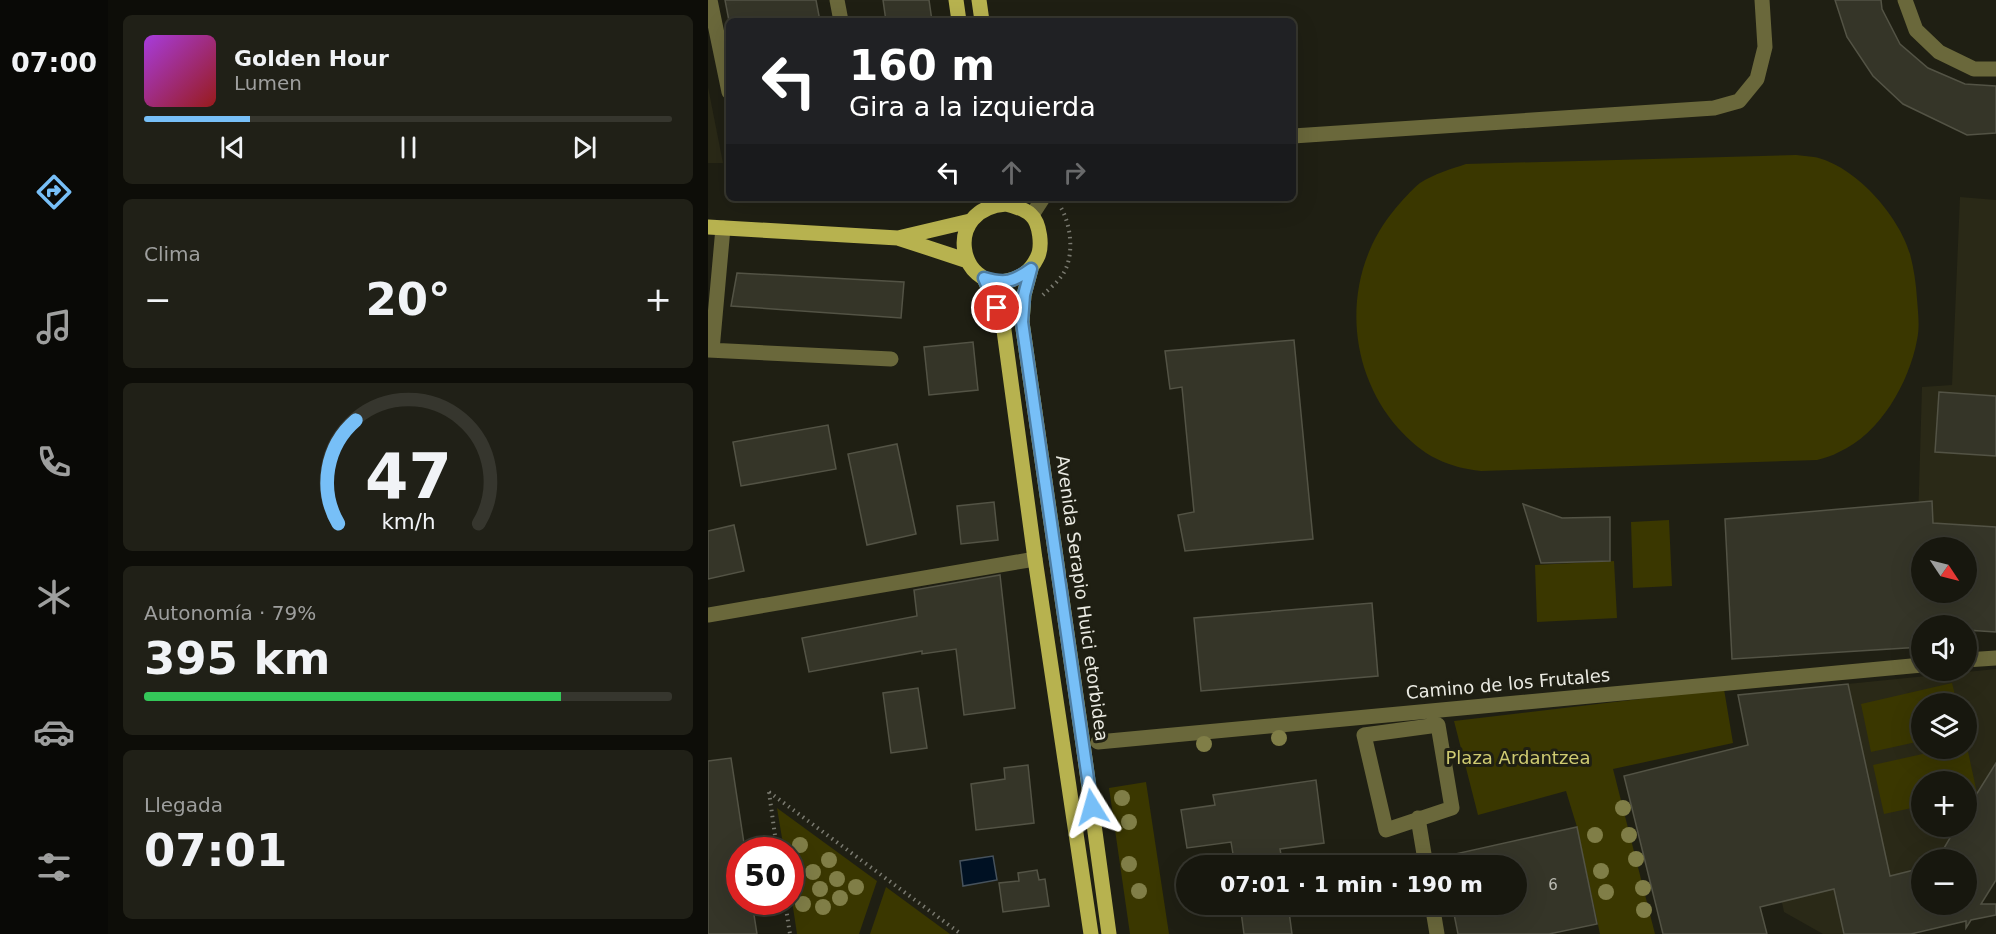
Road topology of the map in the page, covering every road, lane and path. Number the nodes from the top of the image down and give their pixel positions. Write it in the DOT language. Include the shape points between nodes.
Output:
graph roads {
  1 [pos="710,0"];
  2 [pos="837,0"];
  3 [pos="956,0"];
  4 [pos="979,0"];
  5 [pos="1762,0"];
  6 [pos="1905,0"];
  7 [pos="840,18"];
  8 [pos="959,18"];
  9 [pos="982,18"];
  10 [pos="1996,69"];
  11 [pos="726,77"];
  12 [pos="1296,135"];
  13 [pos="1047,201"];
  14 [pos="1051,201"];
  15 [pos="1016,203"];
  16 [pos="978,210"];
  17 [pos="1032,215"];
  18 [pos="716,227"];
  19 [pos="898,238"];
  20 [pos="968,261"];
  21 [pos="1031,269"];
  22 [pos="984,278"];
  23 [pos="1041,296"];
  24 [pos="710,350"];
  25 [pos="891,359"];
  26 [pos="1035,559"];
  27 [pos="708,615"];
  28 [pos="1996,658"];
  29 [pos="1977,659"];
  30 [pos="1911,665"];
  31 [pos="1098,742"];
  32 [pos="1418,818"];
  33 [pos="775,837"];
  34 [pos="1424,855"];
  35 [pos="787,915"];
  36 [pos="1434,915"];
  37 [pos="790,934"];
  38 [pos="961,934"];
  39 [pos="1091,934"];
  40 [pos="1109,934"];
  41 [pos="1437,934"];
  1 -- 11 [label="street"];
  2 -- 7 [label="street"];
  3 -- 8 [label="main road"];
  4 -- 9 [label="main road"];
  5 -- 12 [label="street" via="1765,47 1757,79 1739,101 1714,108"];
  6 -- 10 [label="street" via="1916,30 1939,52 1974,69"];
  13 -- 17 [label="street"];
  14 -- 23 [label="path" via="1066,216 1071,244 1064,273"];
  15 -- 16 [label="main road"];
  15 -- 17 [label="main road"];
  16 -- 19 [label="main road"];
  16 -- 20 [label="main road" via="965,234 963,248"];
  17 -- 21 [label="main road" via="1040,234 1040,253"];
  18 -- 19 [label="main road"];
  18 -- 24 [label="street"];
  19 -- 20 [label="main road"];
  20 -- 22 [label="main road"];
  21 -- 22 [label="main road" via="1009,281"];
  21 -- 40 [label="main road, Avenida Serapio Huici etorbidea" via="1022,322"];
  22 -- 26 [label="main road" via="1003,323"];
  24 -- 25 [label="street"];
  26 -- 27 [label="street"];
  26 -- 39 [label="main road"];
  28 -- 29 [label="street"];
  30 -- 31 [label="street, Camino de los Frutales"];
  32 -- 32 [label="street" via="1452,808 1438,725 1364,735 1386,830"];
  32 -- 34 [label="street"];
  33 -- 38 [label="path" via="769,792"];
  35 -- 37 [label="path"];
  36 -- 41 [label="street"];
}
